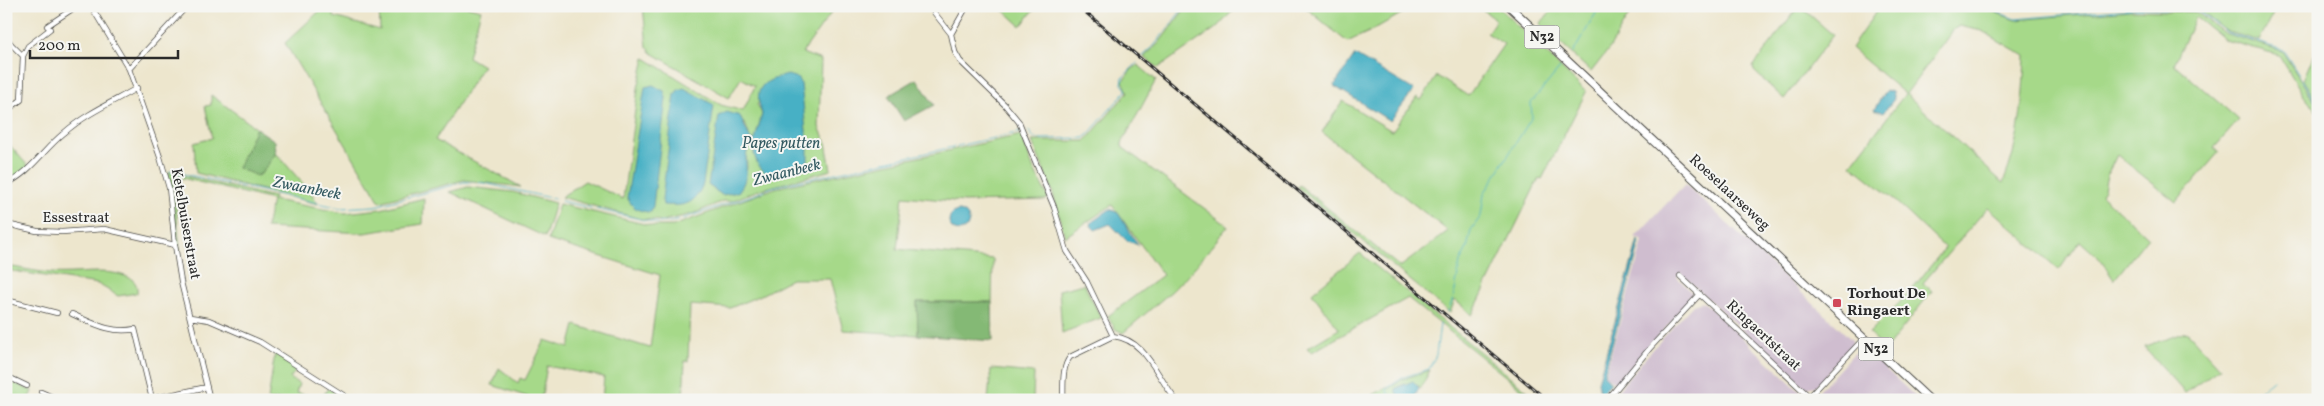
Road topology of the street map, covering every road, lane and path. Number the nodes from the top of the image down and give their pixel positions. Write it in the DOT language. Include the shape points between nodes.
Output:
graph roads {
  1 [pos="91,6"];
  2 [pos="187,6"];
  3 [pos="929,6"];
  4 [pos="967,6"];
  5 [pos="1509,6"];
  6 [pos="71,10"];
  7 [pos="951,34"];
  8 [pos="6,38"];
  9 [pos="8,46"];
  10 [pos="22,56"];
  11 [pos="129,69"];
  12 [pos="137,88"];
  13 [pos="6,111"];
  14 [pos="6,184"];
  15 [pos="6,224"];
  16 [pos="175,245"];
  17 [pos="1680,276"];
  18 [pos="1700,294"];
  19 [pos="6,300"];
  20 [pos="57,313"];
  21 [pos="72,314"];
  22 [pos="190,317"];
  23 [pos="1113,336"];
  24 [pos="1864,338"];
  25 [pos="6,376"];
  26 [pos="27,386"];
  27 [pos="207,387"];
  28 [pos="41,392"];
  29 [pos="1811,398"];
  30 [pos="151,399"];
  31 [pos="59,400"];
  32 [pos="210,400"];
  33 [pos="351,400"];
  34 [pos="1063,400"];
  35 [pos="1176,400"];
  36 [pos="1607,400"];
  37 [pos="1930,400"];
  1 -- 11 [label="street, Ketelbuiserstraat"];
  2 -- 11 [label="street"];
  3 -- 7 [label="street"];
  4 -- 7 [label="street"];
  5 -- 24 [label="main road, Roeselaarseweg / N32"];
  6 -- 10 [label="street" via="48,26 50,29 28,46"];
  7 -- 23 [label="street" via="960,61 1019,122 1050,195 1067,252 1087,282"];
  8 -- 9 [label="street"];
  9 -- 10 [label="street"];
  10 -- 13 [label="street" via="21,100"];
  11 -- 12 [label="street, Ketelbuiserstraat"];
  12 -- 14 [label="street" via="63,133 29,170"];
  12 -- 16 [label="street, Ketelbuiserstraat" via="169,188"];
  15 -- 16 [label="street, Essestraat" via="50,232 104,229"];
  16 -- 22 [label="street, Ketelbuiserstraat"];
  17 -- 18 [label="street, Ringaertstraat"];
  18 -- 29 [label="street, Ringaertstraat"];
  18 -- 36 [label="street"];
  19 -- 20 [label="street"];
  21 -- 30 [label="street" via="108,330 135,329"];
  22 -- 27 [label="street, Ketelbuiserstraat"];
  22 -- 33 [label="street" via="209,320 260,342"];
  23 -- 34 [label="street" via="1070,358 1065,364"];
  23 -- 35 [label="street" via="1136,343"];
  24 -- 29 [label="street, Ringaertstraat"];
  24 -- 37 [label="main road, Roeselaarseweg / N32"];
  25 -- 26 [label="street"];
  27 -- 30 [label="street"];
  27 -- 32 [label="street, Ketelbuiserstraat"];
  28 -- 31 [label="street"];
}
